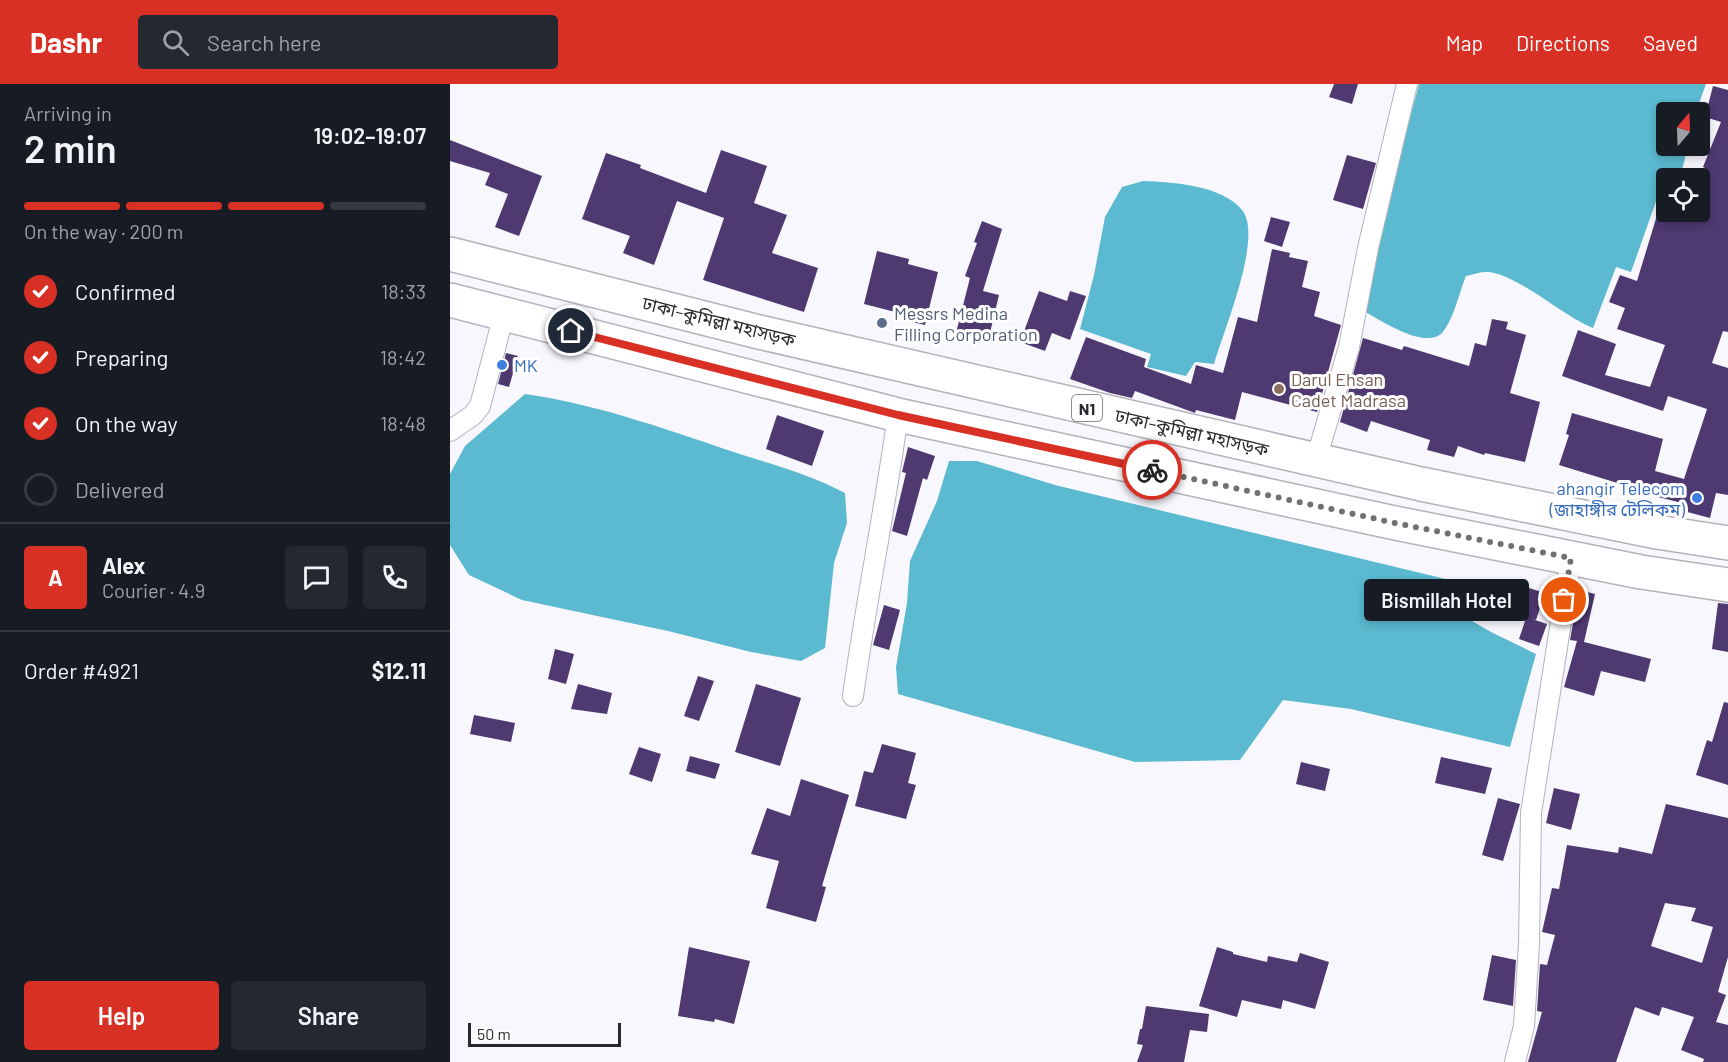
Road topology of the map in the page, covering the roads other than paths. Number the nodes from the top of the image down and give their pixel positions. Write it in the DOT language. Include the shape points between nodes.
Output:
graph roads {
  1 [pos="1407,84"];
  2 [pos="450,254"];
  3 [pos="450,300"];
  4 [pos="504,314"];
  5 [pos="759,332"];
  6 [pos="751,376"];
  7 [pos="898,415"];
  8 [pos="450,431"];
  9 [pos="1316,460"];
  10 [pos="1728,543"];
  11 [pos="1571,558"];
  12 [pos="1728,585"];
  13 [pos="853,696"];
  14 [pos="1515,1062"];
  1 -- 9 [label="street" via="1349,347"];
  2 -- 5 [label="highway, ঢাকা–কুমিল্লা মহাসড়ক / N1"];
  3 -- 4 [label="highway"];
  4 -- 6 [label="highway"];
  4 -- 8 [label="street" via="480,406"];
  5 -- 6 [label="highway"];
  5 -- 9 [label="highway, ঢাকা–কুমিল্লা মহাসড়ক / N1"];
  6 -- 7 [label="highway"];
  7 -- 11 [label="highway"];
  7 -- 13 [label="street"];
  9 -- 10 [label="highway, ঢাকা–কুমিল্লা মহাসড়ক / N1" via="1601,521"];
  11 -- 12 [label="highway"];
  11 -- 14 [label="street" via="1531,813 1527,991"];
}
